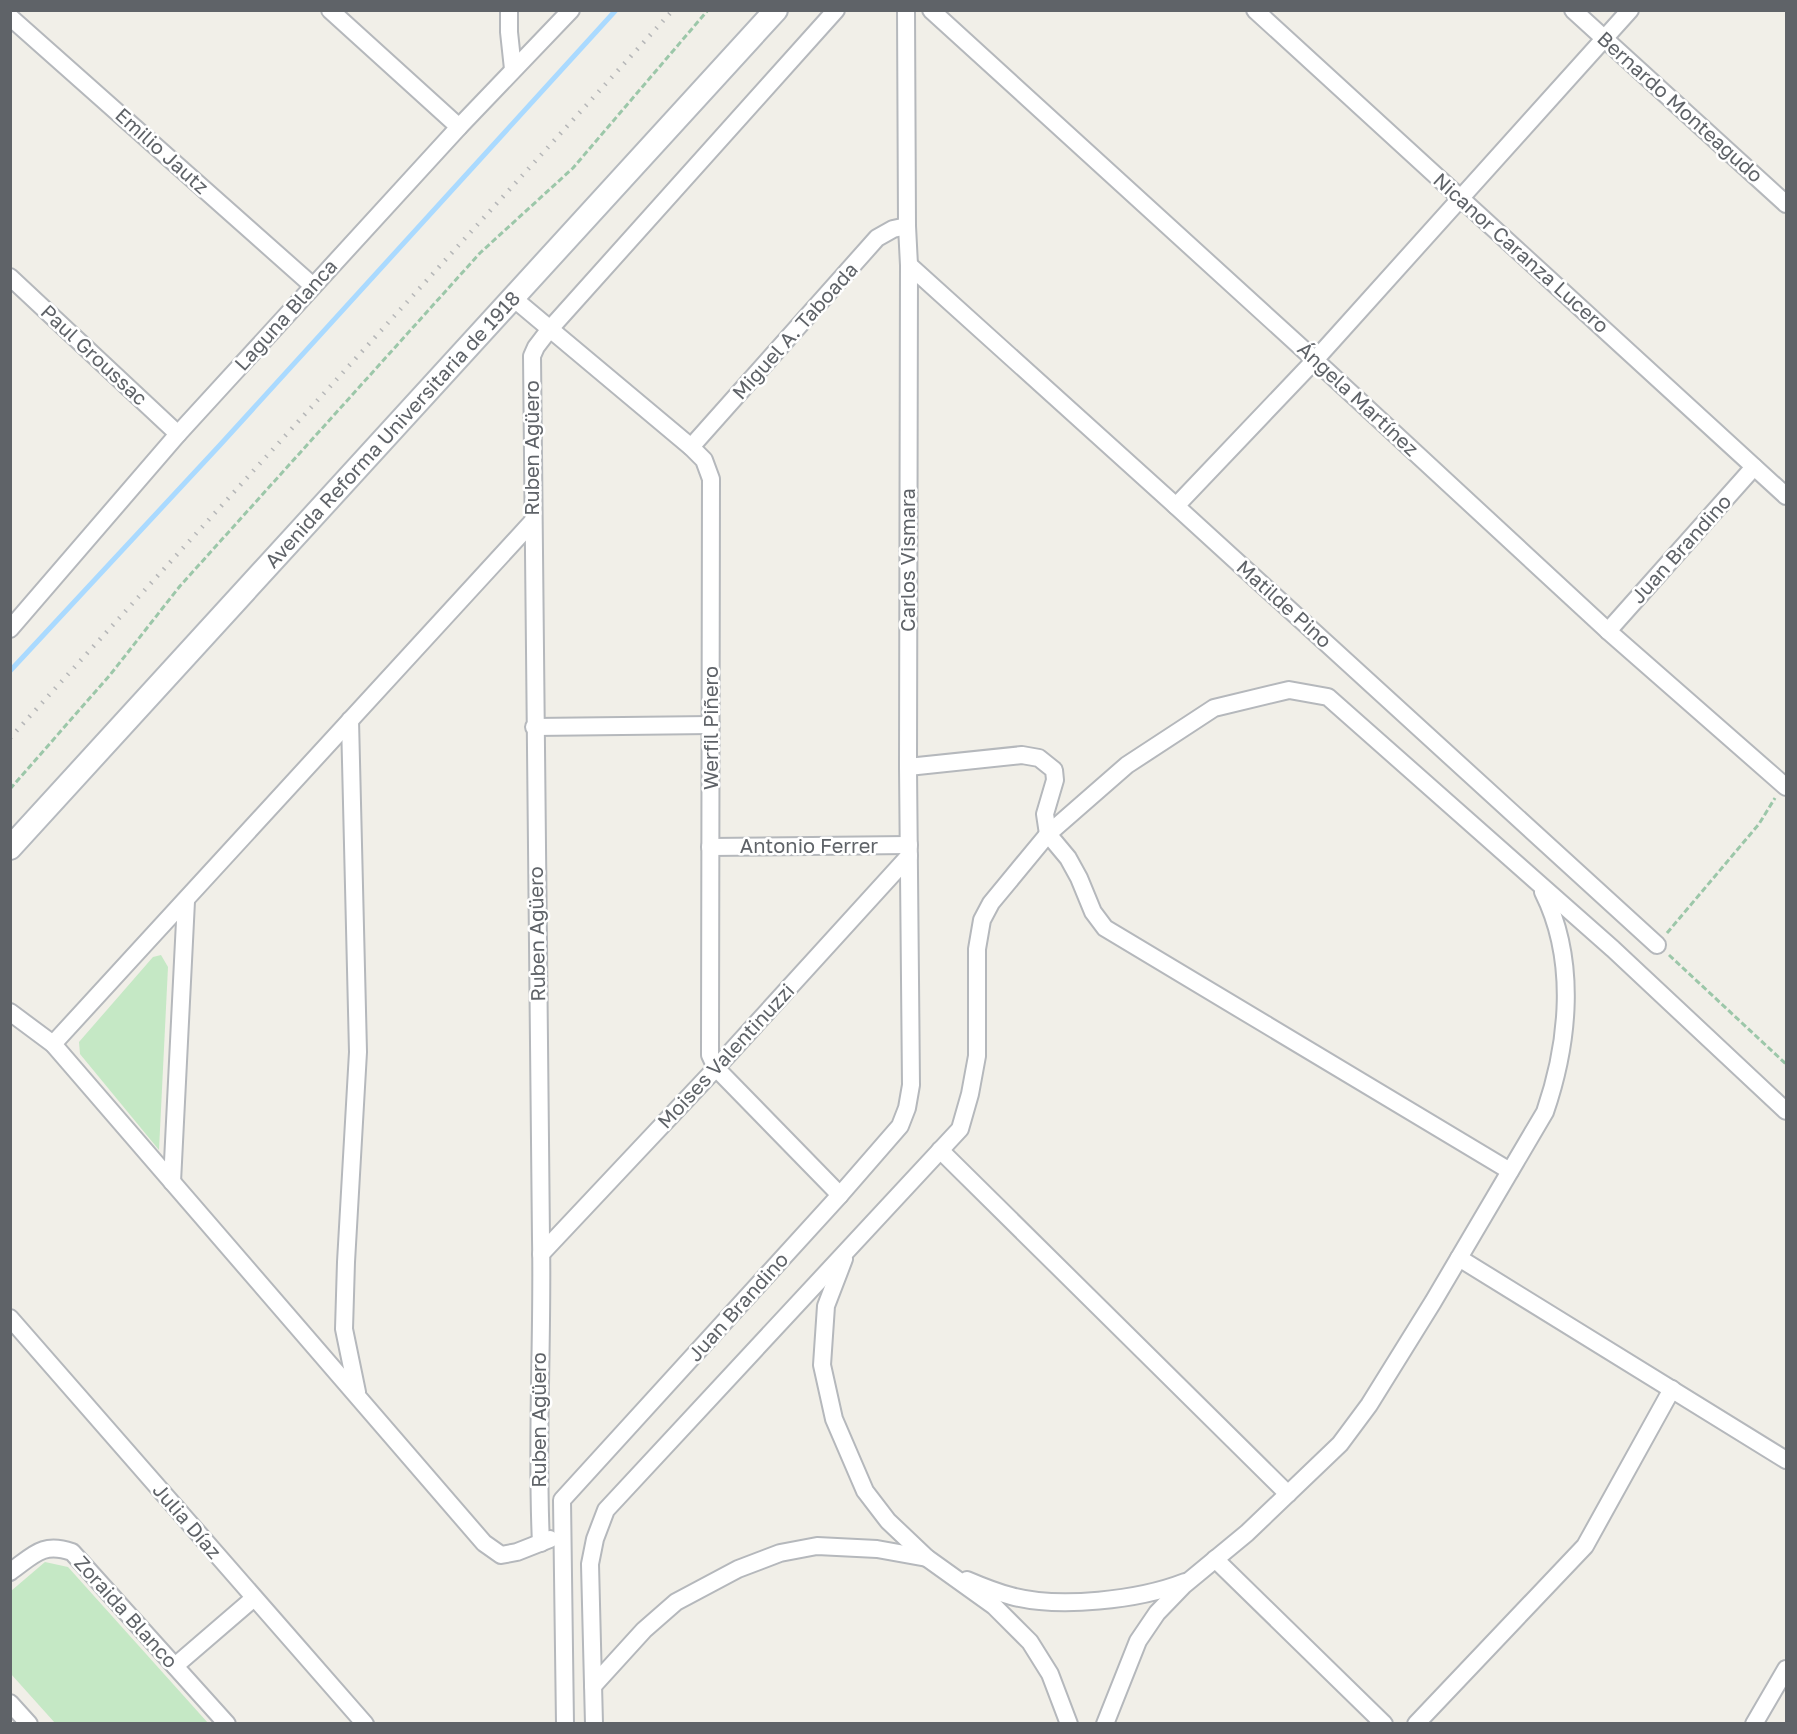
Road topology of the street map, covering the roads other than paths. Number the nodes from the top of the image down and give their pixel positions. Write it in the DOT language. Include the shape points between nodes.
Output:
graph roads {
  1 [pos="330,10"];
  2 [pos="509,10"];
  3 [pos="571,10"];
  4 [pos="776,10"];
  5 [pos="836,10"];
  6 [pos="906,10"];
  7 [pos="931,10"];
  8 [pos="1255,10"];
  9 [pos="1573,10"];
  10 [pos="1630,10"];
  11 [pos="10,17"];
  12 [pos="1604,38"];
  13 [pos="513,69"];
  14 [pos="459,127"];
  15 [pos="1461,198"];
  16 [pos="1786,204"];
  17 [pos="907,226"];
  18 [pos="909,265"];
  19 [pos="10,277"];
  20 [pos="313,286"];
  21 [pos="513,298"];
  22 [pos="549,330"];
  23 [pos="1315,360"];
  24 [pos="178,434"];
  25 [pos="691,447"];
  26 [pos="1754,466"];
  27 [pos="1786,496"];
  28 [pos="1176,506"];
  29 [pos="532,521"];
  30 [pos="10,629"];
  31 [pos="1608,631"];
  32 [pos="350,720"];
  33 [pos="711,725"];
  34 [pos="534,728"];
  35 [pos="908,767"];
  36 [pos="1785,785"];
  37 [pos="1048,834"];
  38 [pos="710,847"];
  39 [pos="10,848"];
  40 [pos="909,850"];
  41 [pos="1538,883"];
  42 [pos="186,901"];
  43 [pos="1657,945"];
  44 [pos="10,1012"];
  45 [pos="53,1044"];
  46 [pos="716,1068"];
  47 [pos="907,1108"];
  48 [pos="1786,1111"];
  49 [pos="940,1150"];
  50 [pos="1510,1171"];
  51 [pos="172,1182"];
  52 [pos="840,1196"];
  53 [pos="848,1250"];
  54 [pos="542,1254"];
  55 [pos="1460,1258"];
  56 [pos="10,1318"];
  57 [pos="1672,1389"];
  58 [pos="357,1395"];
  59 [pos="1786,1460"];
  60 [pos="1288,1494"];
  61 [pos="562,1500"];
  62 [pos="563,1534"];
  63 [pos="541,1543"];
  64 [pos="927,1558"];
  65 [pos="1215,1560"];
  66 [pos="10,1572"];
  67 [pos="949,1574"];
  68 [pos="1191,1580"];
  69 [pos="254,1598"];
  70 [pos="175,1666"];
  71 [pos="1786,1669"];
  72 [pos="593,1686"];
  73 [pos="10,1703"];
  74 [pos="29,1724"];
  75 [pos="227,1724"];
  76 [pos="365,1724"];
  77 [pos="565,1724"];
  78 [pos="594,1724"];
  79 [pos="1069,1724"];
  80 [pos="1106,1724"];
  81 [pos="1384,1724"];
  82 [pos="1416,1724"];
  83 [pos="1754,1724"];
  1 -- 14 [label="street"];
  2 -- 13 [label="street"];
  3 -- 13 [label="street, Laguna Blanca"];
  4 -- 21 [label="main road, Avenida Reforma Universitaria de 1918"];
  5 -- 22 [label="street"];
  6 -- 17 [label="street, Carlos Vismara"];
  7 -- 23 [label="street, Ángela Martínez"];
  8 -- 15 [label="street, Nicanor Caranza Lucero"];
  9 -- 12 [label="street, Bernardo Monteagudo"];
  10 -- 12 [label="street"];
  11 -- 20 [label="street, Emilio Jautz"];
  12 -- 15 [label="street"];
  12 -- 16 [label="street, Bernardo Monteagudo"];
  13 -- 14 [label="street, Laguna Blanca"];
  14 -- 20 [label="street, Laguna Blanca"];
  15 -- 23 [label="street"];
  15 -- 26 [label="street, Nicanor Caranza Lucero"];
  17 -- 18 [label="street, Carlos Vismara"];
  17 -- 25 [label="street, Miguel A. Taboada" via="877,238"];
  18 -- 28 [label="street, Matilde Pino"];
  18 -- 35 [label="street, Carlos Vismara"];
  19 -- 24 [label="street, Paul Groussac"];
  20 -- 24 [label="street, Laguna Blanca"];
  21 -- 22 [label="street, Werfil Piñero"];
  21 -- 39 [label="main road, Avenida Reforma Universitaria de 1918"];
  22 -- 25 [label="street, Werfil Piñero"];
  22 -- 29 [label="street, Ruben Agüero" via="532,357"];
  23 -- 28 [label="street"];
  23 -- 31 [label="street, Ángela Martínez"];
  24 -- 30 [label="street, Laguna Blanca"];
  25 -- 33 [label="street, Werfil Piñero" via="704,460 711,479"];
  26 -- 27 [label="street, Nicanor Caranza Lucero"];
  26 -- 31 [label="street, Juan Brandino"];
  28 -- 43 [label="street, Matilde Pino"];
  29 -- 32 [label="street"];
  29 -- 34 [label="street, Ruben Agüero"];
  31 -- 36 [label="street, Ángela Martínez"];
  32 -- 42 [label="street"];
  32 -- 58 [label="street" via="358,1052 344,1329"];
  33 -- 34 [label="street"];
  33 -- 38 [label="street, Werfil Piñero"];
  34 -- 54 [label="street, Ruben Agüero"];
  35 -- 37 [label="street" via="1022,755 1039,758 1054,770 1045,814"];
  35 -- 40 [label="street, Carlos Vismara"];
  37 -- 41 [label="street" via="1127,765 1214,708 1289,690 1328,697"];
  37 -- 49 [label="street" via="991,903 982,920 977,949 976,1056 970,1095 960,1129"];
  37 -- 50 [label="street" via="1068,858 1093,912 1105,928"];
  38 -- 40 [label="street, Antonio Ferrer"];
  38 -- 46 [label="street, Werfil Piñero" via="710,1056"];
  40 -- 46 [label="street, Moises Valentinuzzi"];
  40 -- 47 [label="street, Carlos Vismara" via="911,1085"];
  41 -- 48 [label="street"];
  41 -- 50 [label="street" via="1560,937 1565,1031 1557,1079 1545,1112"];
  42 -- 45 [label="street"];
  42 -- 51 [label="street"];
  44 -- 45 [label="street"];
  45 -- 51 [label="street"];
  46 -- 52 [label="street"];
  46 -- 54 [label="street, Moises Valentinuzzi"];
  47 -- 52 [label="street, Juan Brandino" via="900,1126"];
  49 -- 53 [label="street"];
  49 -- 60 [label="street"];
  50 -- 55 [label="street"];
  51 -- 58 [label="street"];
  52 -- 61 [label="street, Juan Brandino"];
  53 -- 64 [label="street" via="826,1306 822,1365 834,1419 865,1491 888,1521"];
  53 -- 72 [label="street" via="606,1510 590,1564"];
  54 -- 63 [label="street, Ruben Agüero" via="538,1466"];
  55 -- 57 [label="street"];
  55 -- 60 [label="street" via="1369,1405 1340,1444"];
  56 -- 69 [label="street, Julia Díaz"];
  57 -- 59 [label="street"];
  57 -- 82 [label="street" via="1585,1546"];
  58 -- 63 [label="street" via="484,1544 501,1555"];
  60 -- 65 [label="street"];
  61 -- 62 [label="street, Ruben Agüero"];
  62 -- 63 [label="street"];
  62 -- 77 [label="street, Ruben Agüero"];
  64 -- 67 [label="street"];
  64 -- 72 [label="street" via="877,1549 817,1546 780,1553 738,1569 676,1602 644,1630"];
  65 -- 68 [label="street"];
  65 -- 81 [label="street"];
  66 -- 70 [label="street, Zoraida Blanco" via="38,1551 56,1547 72,1552"];
  67 -- 68 [label="street" via="1013,1596 1087,1602 1136,1596"];
  67 -- 79 [label="street" via="994,1606 1030,1642 1050,1674"];
  68 -- 80 [label="street" via="1157,1613 1138,1641"];
  69 -- 70 [label="street"];
  69 -- 76 [label="street, Julia Díaz"];
  70 -- 75 [label="street, Zoraida Blanco"];
  71 -- 83 [label="street"];
  72 -- 78 [label="street"];
  73 -- 74 [label="street"];
}
